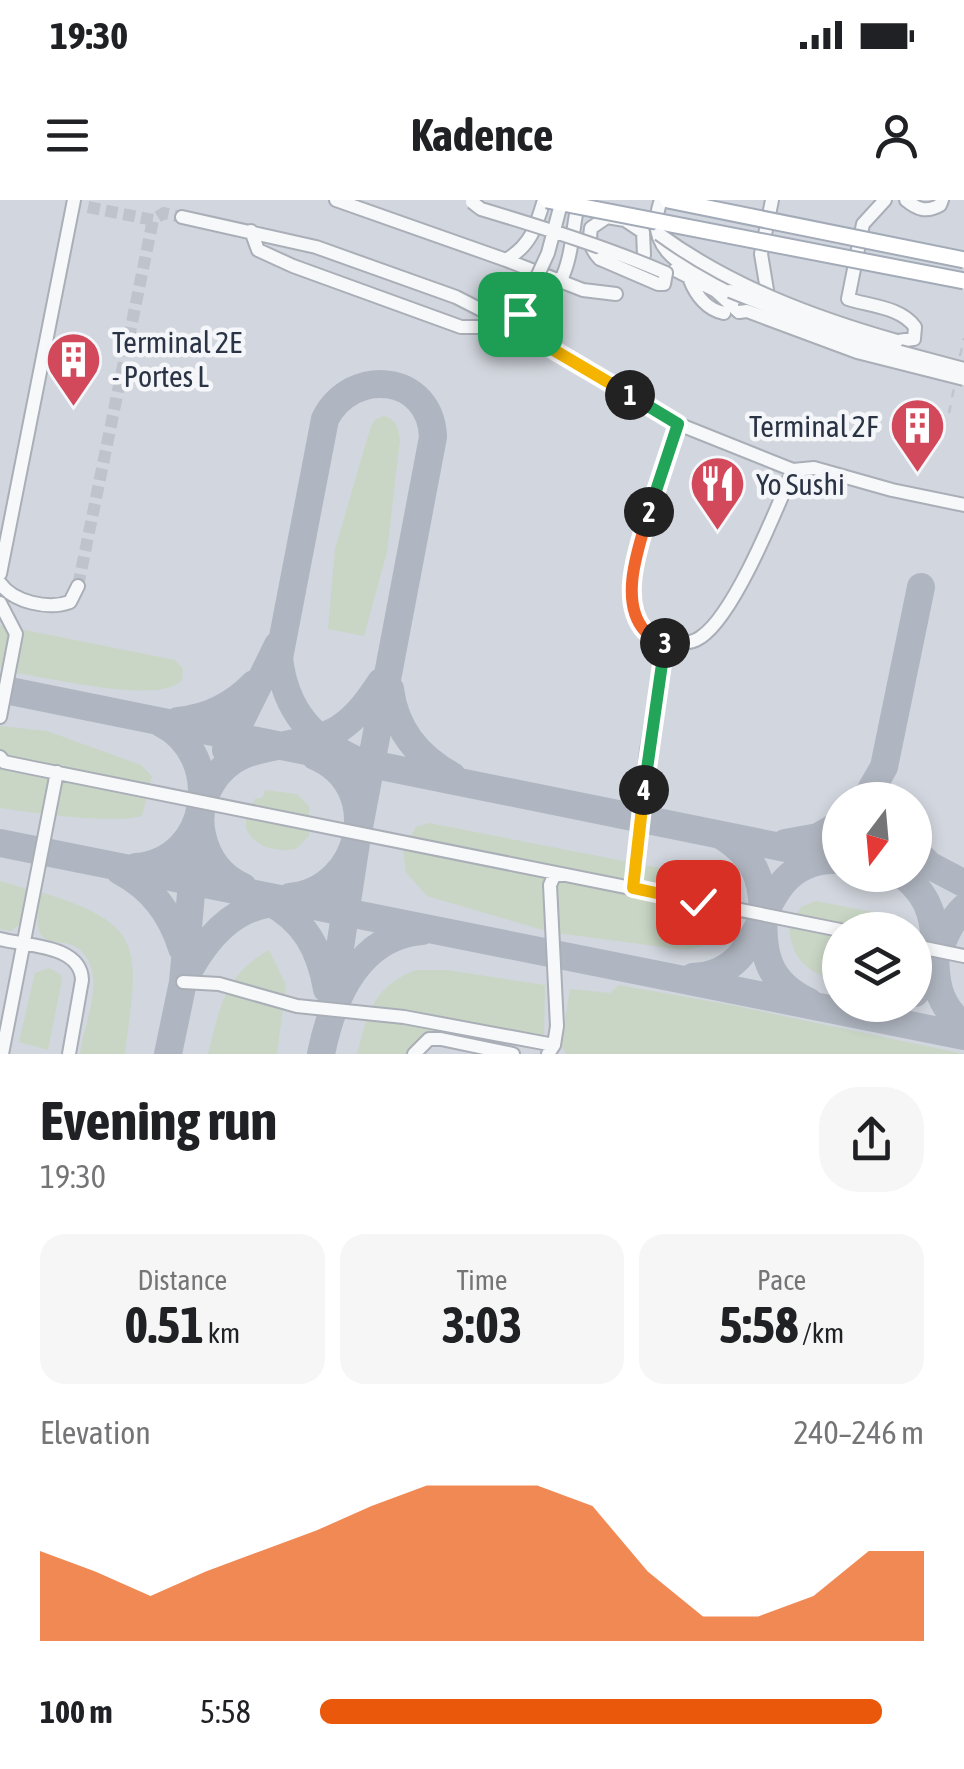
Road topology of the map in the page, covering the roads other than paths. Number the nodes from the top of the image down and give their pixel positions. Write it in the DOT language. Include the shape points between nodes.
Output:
graph roads {
  1 [pos="336,200"];
  2 [pos="546,200"];
  3 [pos="562,200"];
  4 [pos="578,200"];
  5 [pos="665,200"];
  6 [pos="772,200"];
  7 [pos="883,200"];
  8 [pos="906,200"];
  9 [pos="942,200"];
  10 [pos="467,201"];
  11 [pos="79,204"];
  12 [pos="182,217"];
  13 [pos="251,231"];
  14 [pos="660,234"];
  15 [pos="644,254"];
  16 [pos="506,260"];
  17 [pos="964,260"];
  18 [pos="676,270"];
  19 [pos="964,281"];
  20 [pos="560,282"];
  21 [pos="767,290"];
  22 [pos="730,292"];
  23 [pos="616,294"];
  24 [pos="511,320"];
  25 [pos="964,368"];
  26 [pos="959,382"];
  27 [pos="678,424"];
  28 [pos="794,470"];
  29 [pos="964,505"];
  30 [pos="0,574"];
  31 [pos="78,586"];
  32 [pos="1,593"];
  33 [pos="665,642"];
  34 [pos="0,717"];
  35 [pos="0,757"];
  36 [pos="56,772"];
  37 [pos="560,874"];
  38 [pos="633,888"];
  39 [pos="822,926"];
  40 [pos="0,939"];
  41 [pos="23,944"];
  42 [pos="932,949"];
  43 [pos="964,956"];
  44 [pos="184,982"];
  45 [pos="3,1026"];
  46 [pos="551,1049"];
  47 [pos="2,1054"];
  48 [pos="69,1054"];
  49 [pos="414,1054"];
  50 [pos="513,1054"];
  1 -- 16 [label="lane"];
  2 -- 16 [label="lane" via="524,249"];
  2 -- 19 [label="main road, bridge"];
  3 -- 24 [label="lane, bridge" via="548,253"];
  4 -- 20 [label="lane"];
  5 -- 14 [label="lane, bridge" via="656,220"];
  5 -- 17 [label="main road, bridge"];
  6 -- 21 [label="lane" via="761,254"];
  7 -- 14 [label="lane, bridge" via="863,224 848,299 910,320 914,339 903,344 769,296"];
  8 -- 9 [label="lane" via="926,210"];
  10 -- 15 [label="lane, bridge" via="481,210 578,239 594,245 611,252 645,264 666,274 664,284 600,258 592,251 589,241 592,228 607,217 625,220 643,232"];
  10 -- 18 [label="lane, bridge"];
  11 -- 30 [label="lane"];
  12 -- 13 [label="lane"];
  13 -- 24 [label="lane" via="316,247"];
  13 -- 24 [label="lane" via="258,250 461,327"];
  14 -- 22 [label="lane" via="677,262"];
  16 -- 20 [label="lane"];
  18 -- 22 [label="lane"];
  18 -- 26 [label="lane, bridge" via="731,312 747,311"];
  20 -- 23 [label="lane"];
  22 -- 25 [label="lane, bridge" via="848,338"];
  24 -- 27 [label="lane"];
  27 -- 28 [label="lane"];
  27 -- 33 [label="lane" via="633,585 633,610 643,629"];
  28 -- 29 [label="lane" via="814,468"];
  28 -- 33 [label="lane" via="711,628 700,639"];
  31 -- 32 [label="lane" via="70,602 58,606"];
  32 -- 34 [label="lane" via="16,634"];
  33 -- 38 [label="lane"];
  35 -- 36 [label="lane"];
  36 -- 37 [label="lane"];
  36 -- 41 [label="lane"];
  37 -- 38 [label="lane"];
  37 -- 46 [label="lane" via="550,885 557,1026"];
  38 -- 39 [label="lane"];
  40 -- 41 [label="lane"];
  41 -- 45 [label="lane"];
  41 -- 48 [label="lane" via="76,959 82,970"];
  42 -- 43 [label="lane"];
  44 -- 46 [label="lane"];
  45 -- 47 [label="lane"];
  49 -- 50 [label="lane" via="428,1039"];
}
